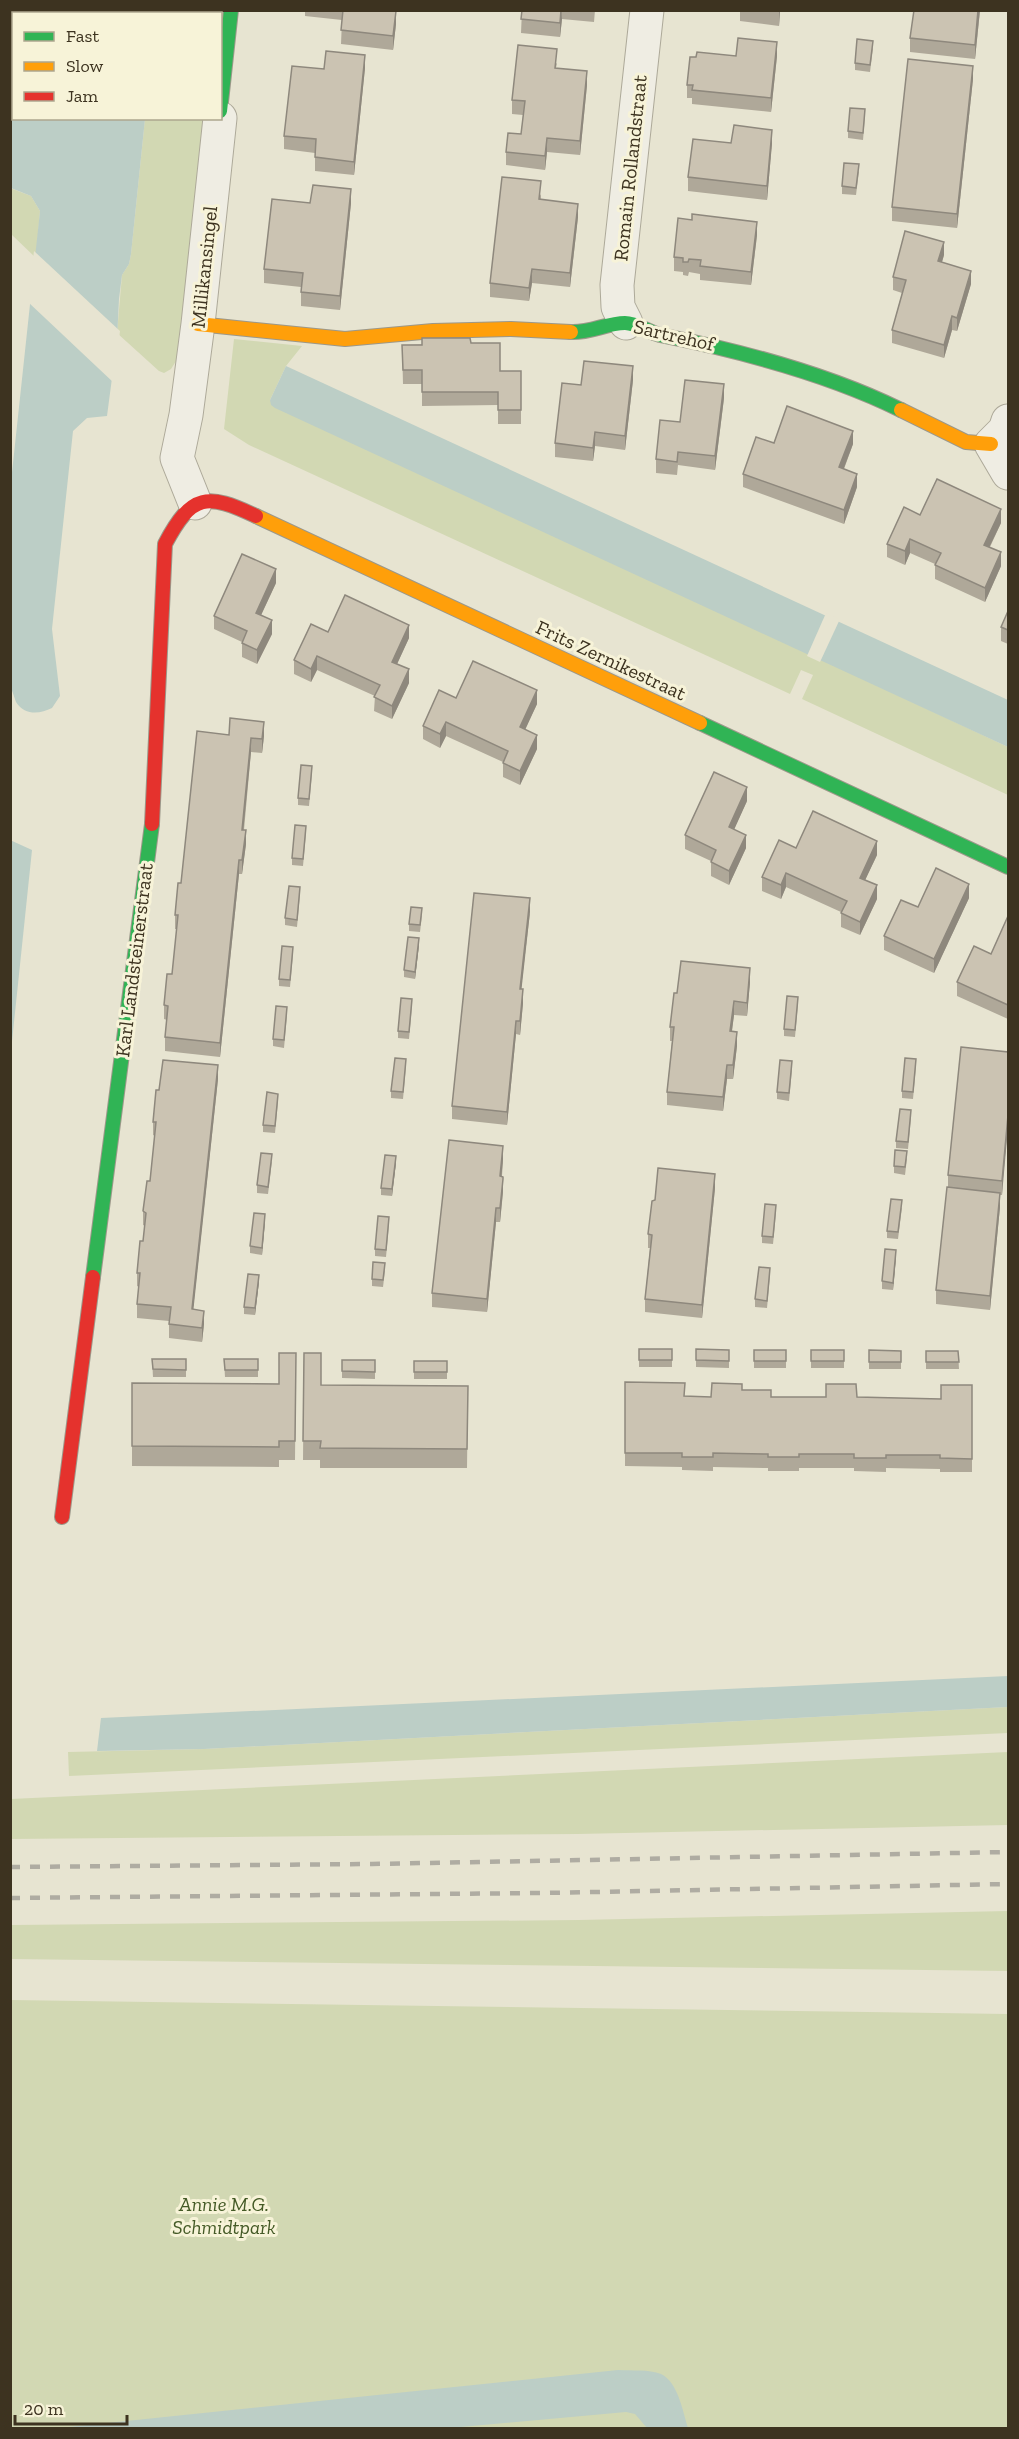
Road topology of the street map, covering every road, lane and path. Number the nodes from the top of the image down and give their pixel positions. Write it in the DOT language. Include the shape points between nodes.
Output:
graph roads {
  1 [pos="231,10"];
  2 [pos="647,10"];
  3 [pos="222,93"];
  4 [pos="220,120"];
  5 [pos="626,323"];
  6 [pos="198,324"];
  7 [pos="1000,433"];
  8 [pos="1008,473"];
  9 [pos="195,503"];
  10 [pos="1008,867"];
  11 [pos="62,1517"];
  1 -- 3 [label="street"];
  2 -- 5 [label="street, Romain Rollandstraat" via="617,285 618,307"];
  4 -- 6 [label="street, Millikansingel"];
  5 -- 6 [label="street, Sartrehof" via="584,333 433,330 345,339"];
  5 -- 7 [label="street, Sartrehof" via="786,366 877,398 966,442"];
  6 -- 9 [label="street, Millikansingel" via="177,458"];
  7 -- 8 [label="street, Sartrehof"];
  9 -- 10 [label="street, Frits Zernikestraat" via="216,500 239,508"];
  9 -- 11 [label="street, Karl Landsteinerstraat" via="177,520 165,544 153,813"];
}
